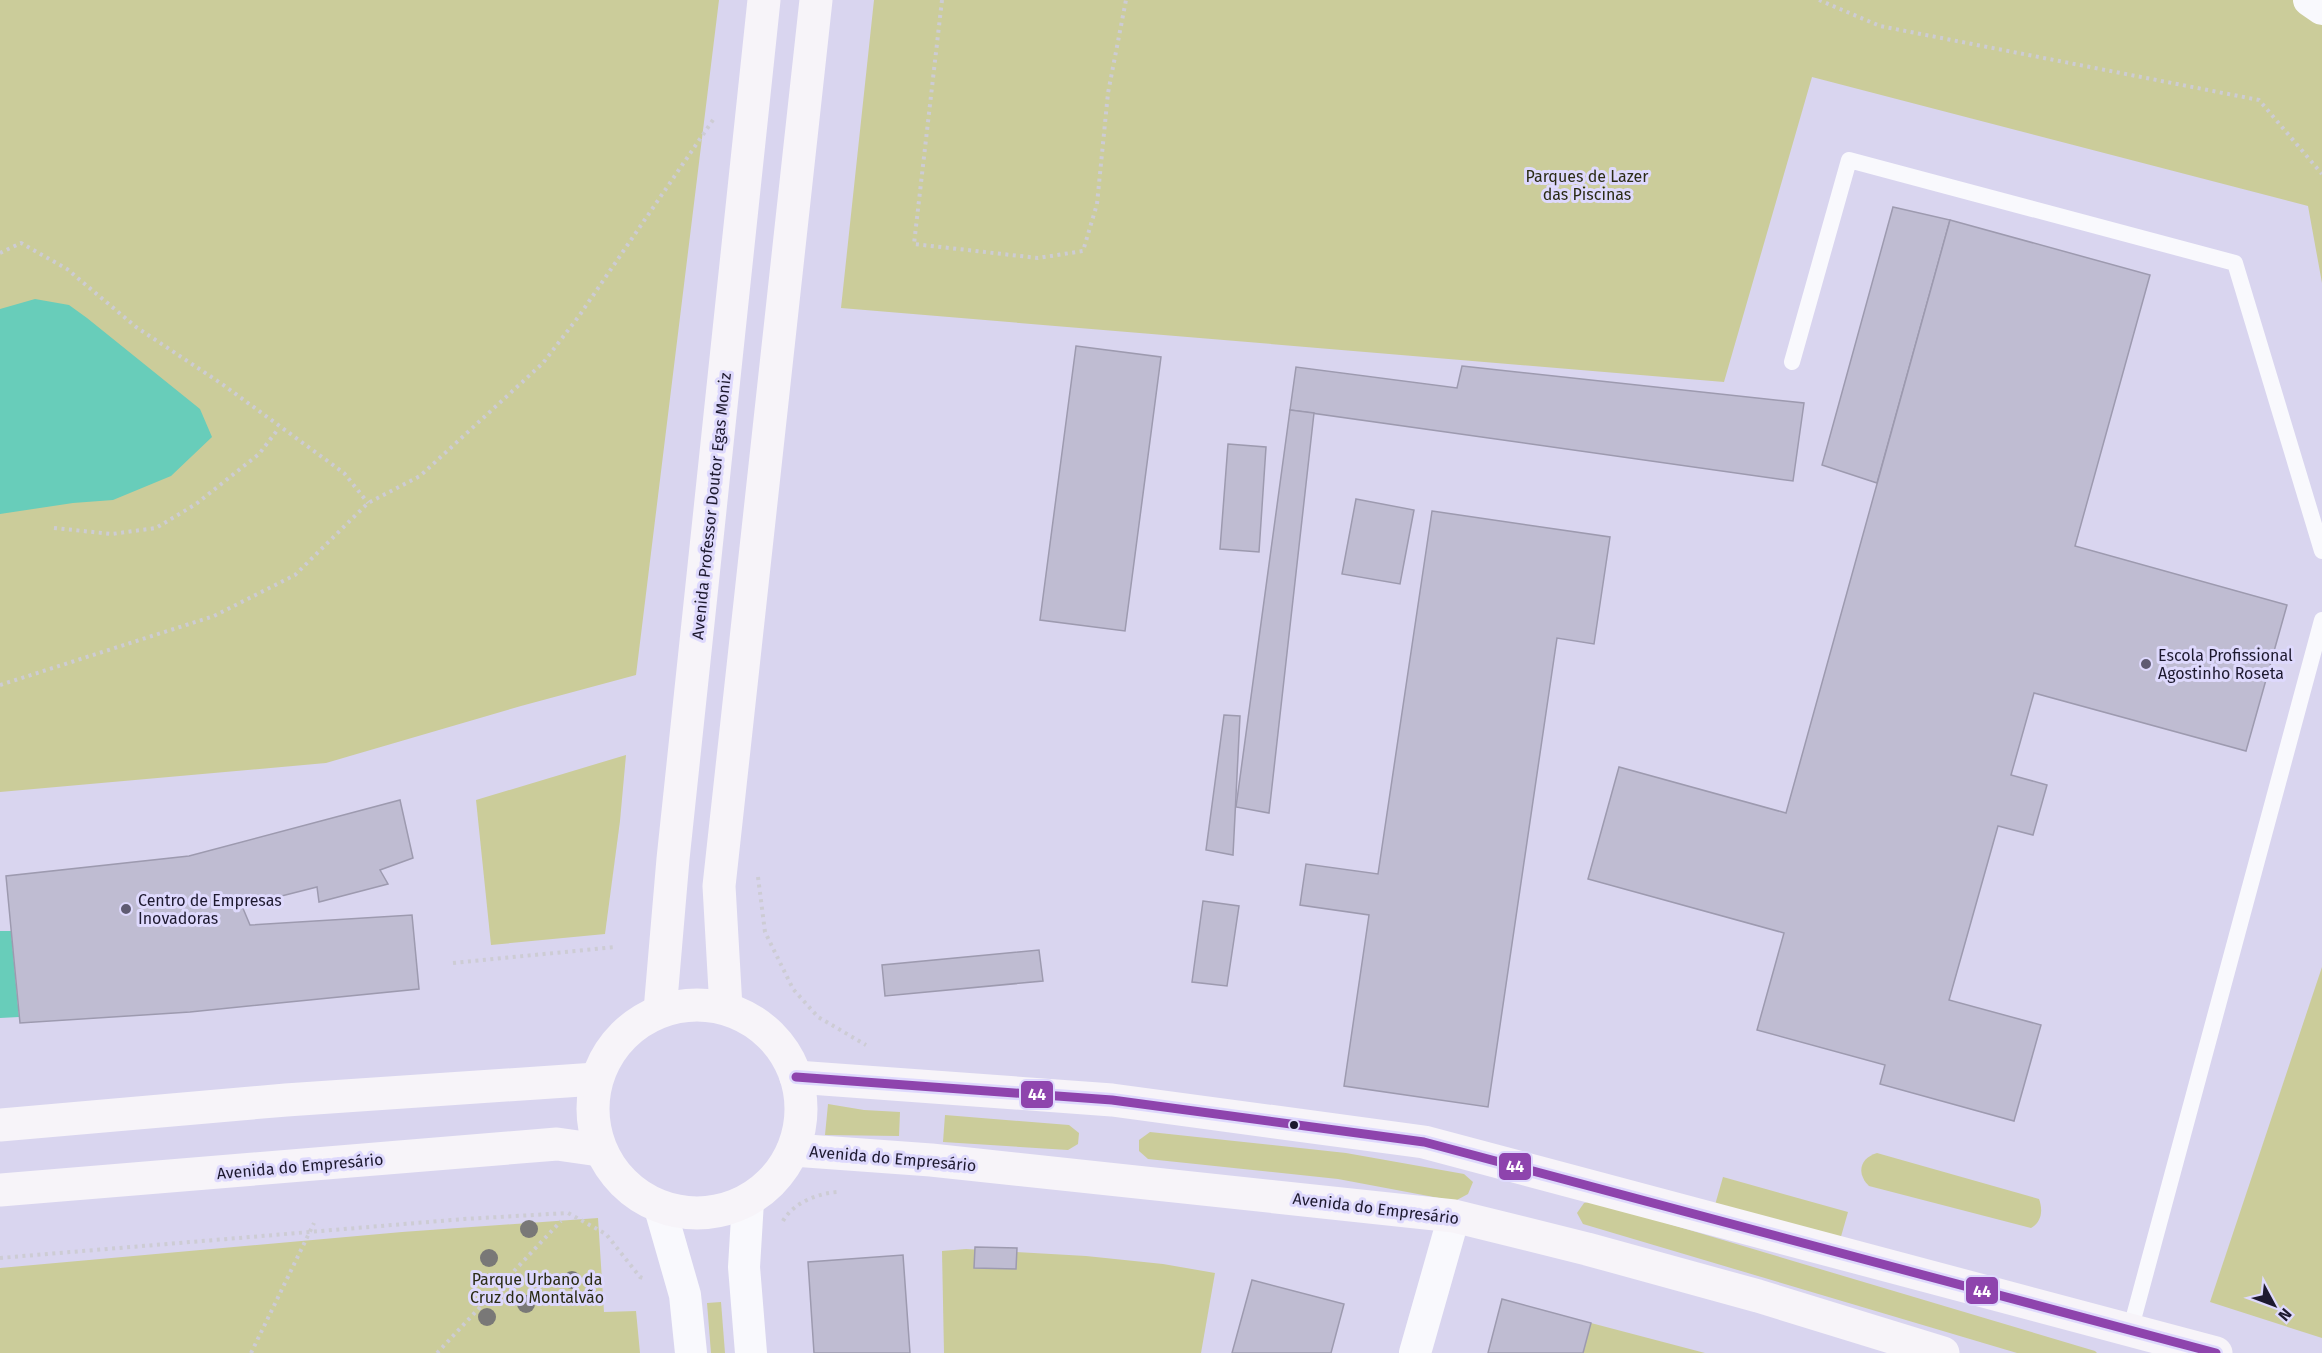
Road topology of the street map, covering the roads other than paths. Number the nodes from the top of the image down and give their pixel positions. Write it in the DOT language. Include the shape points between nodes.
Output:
graph roads {
  1 [pos="764,0"];
  2 [pos="816,0"];
  3 [pos="2309,0"];
  4 [pos="2322,9"];
  5 [pos="1792,362"];
  6 [pos="2322,551"];
  7 [pos="2322,621"];
  8 [pos="726,1008"];
  9 [pos="660,1011"];
  10 [pos="796,1077"];
  11 [pos="596,1079"];
  12 [pos="0,1125"];
  13 [pos="599,1150"];
  14 [pos="793,1150"];
  15 [pos="0,1190"];
  16 [pos="748,1201"];
  17 [pos="660,1208"];
  18 [pos="1454,1216"];
  19 [pos="2128,1342"];
  20 [pos="691,1353"];
  21 [pos="751,1353"];
  22 [pos="1415,1353"];
  23 [pos="1943,1353"];
  24 [pos="2216,1353"];
  1 -- 9 [label="main road, Avenida Professor Doutor Egas Moniz"];
  2 -- 8 [label="main road" via="719,886"];
  3 -- 4 [label="street"];
  5 -- 6 [label="lane" via="1849,160 2235,263"];
  7 -- 19 [label="lane"];
  8 -- 9 [label="main road" via="675,1006"];
  8 -- 10 [label="main road" via="771,1035"];
  9 -- 11 [label="main road" via="618,1040"];
  10 -- 14 [label="main road" via="801,1097 799,1133"];
  10 -- 19 [label="main road" via="1112,1100 1424,1142"];
  11 -- 12 [label="main road"];
  11 -- 13 [label="main road" via="592,1101"];
  13 -- 15 [label="main road, Avenida do Empresário" via="557,1144"];
  13 -- 17 [label="main road" via="629,1190"];
  14 -- 16 [label="main road" via="777,1174"];
  14 -- 18 [label="main road, Avenida do Empresário" via="931,1160"];
  16 -- 17 [label="main road" via="730,1209 695,1214"];
  16 -- 21 [label="street" via="744,1267"];
  17 -- 20 [label="street" via="685,1295"];
  18 -- 22 [label="street"];
  18 -- 23 [label="main road, Avenida do Empresário" via="1758,1296"];
  19 -- 24 [label="main road"];
}
